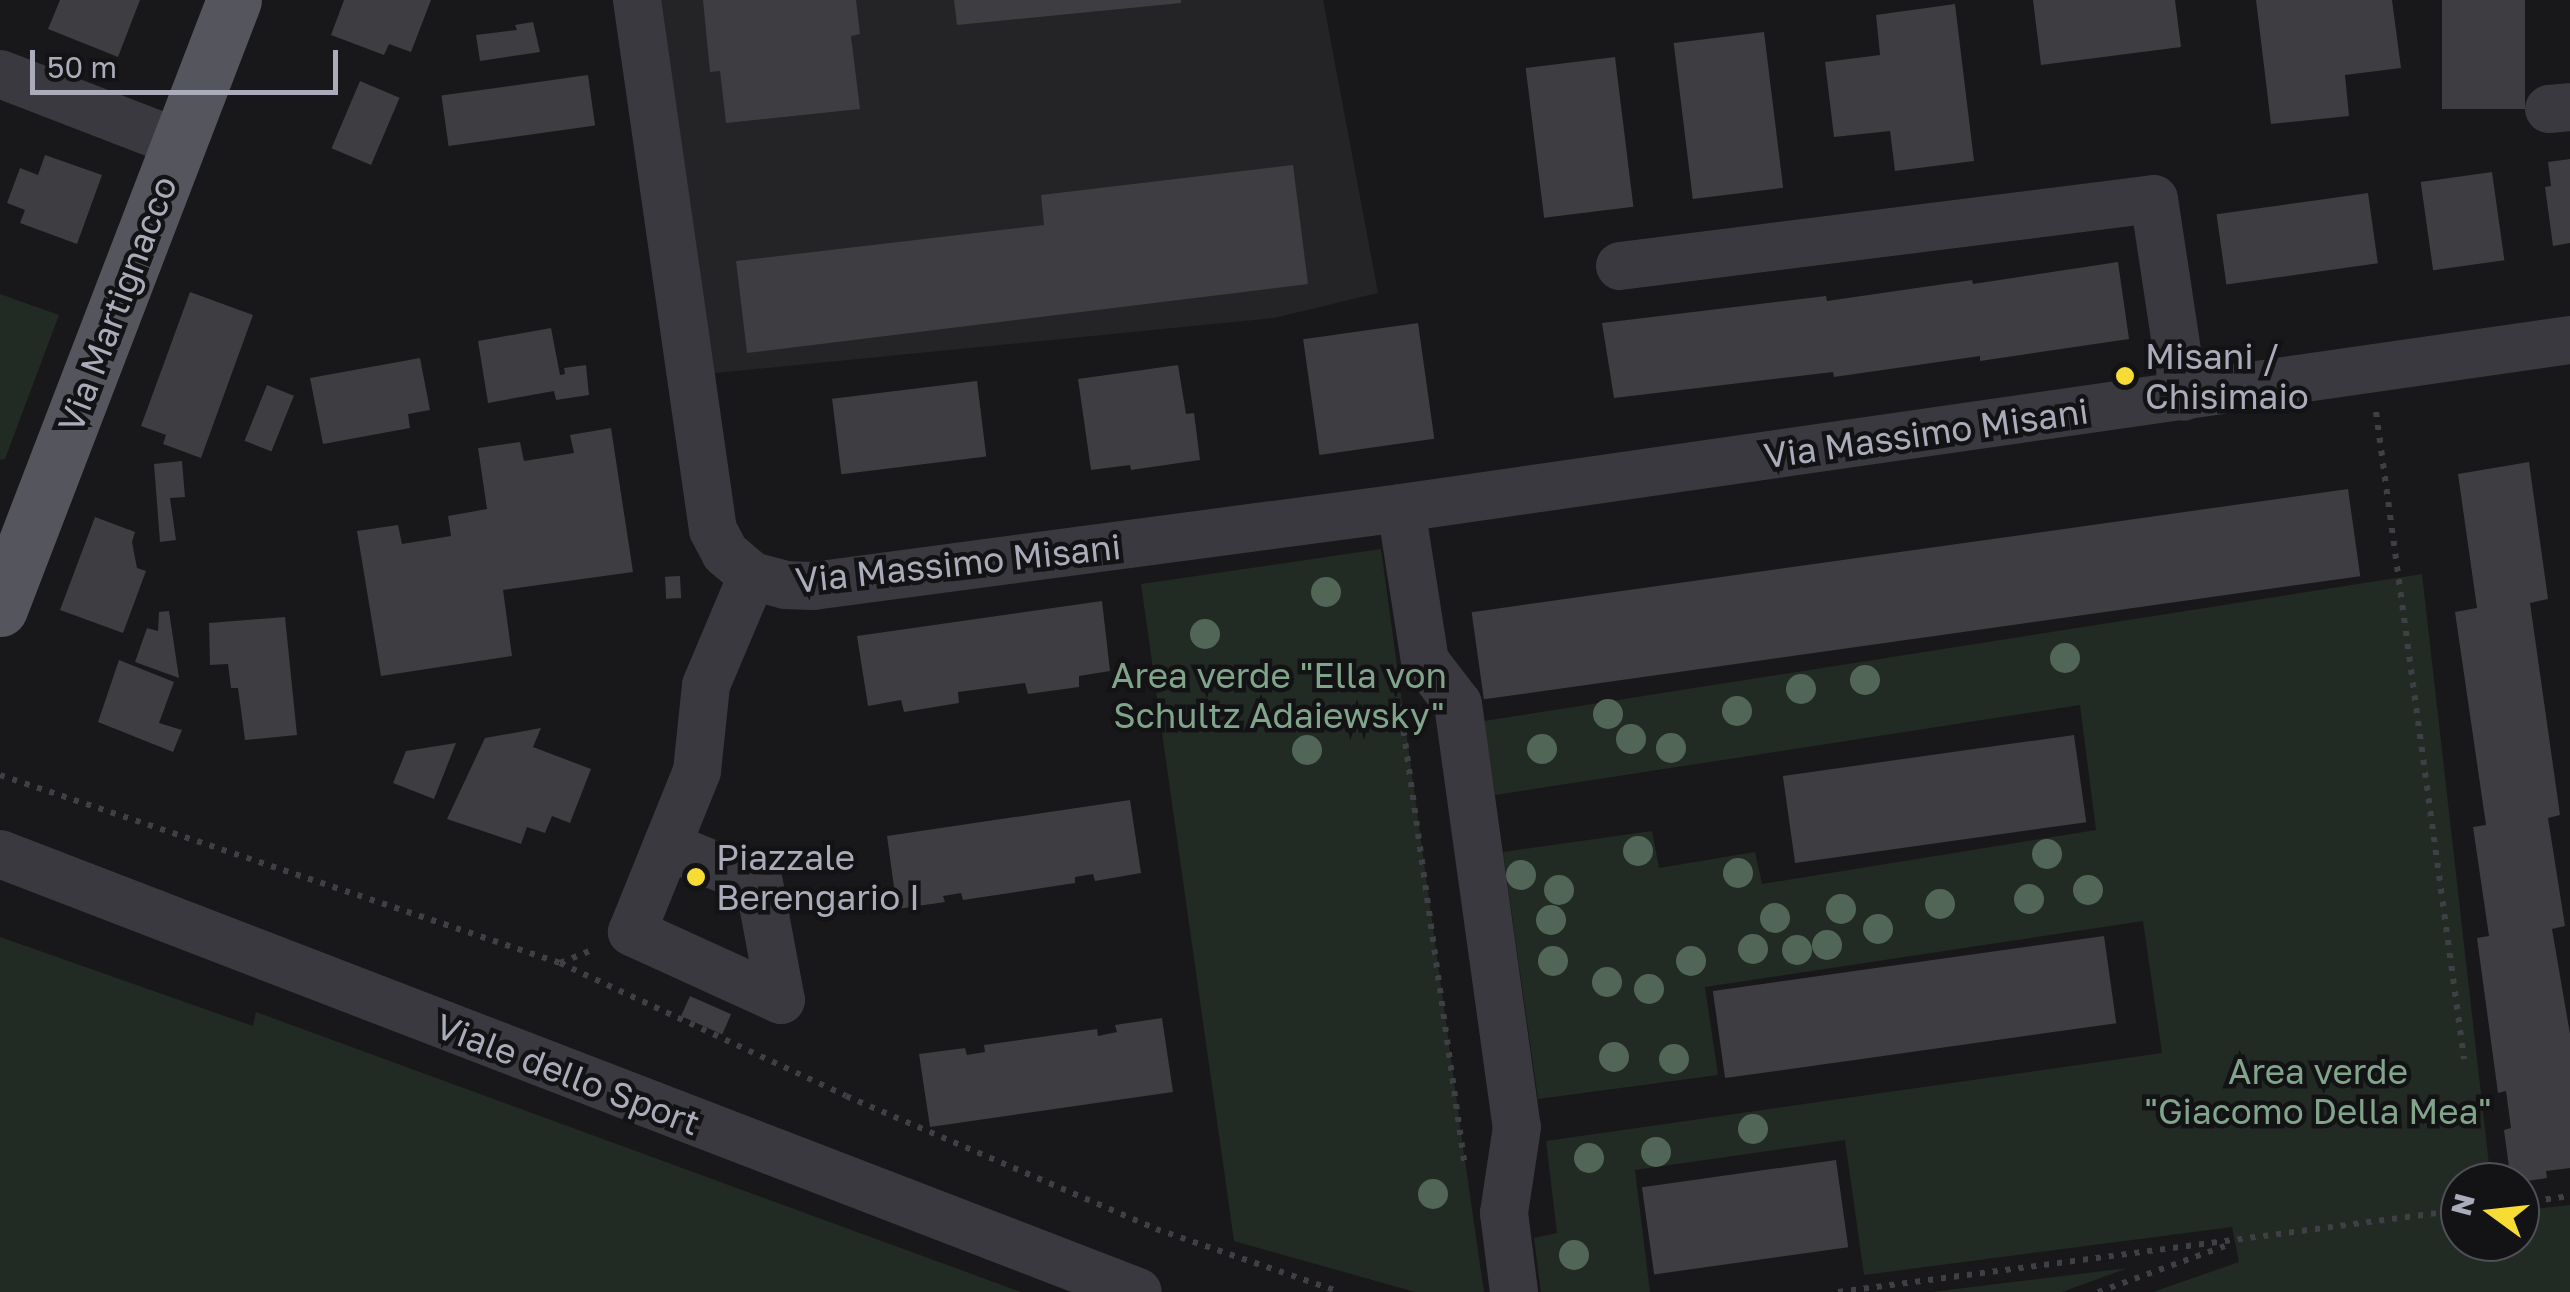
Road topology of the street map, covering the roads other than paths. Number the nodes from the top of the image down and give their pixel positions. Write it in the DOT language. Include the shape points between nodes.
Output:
graph roads {
  1 [pos="234,0"];
  2 [pos="637,0"];
  3 [pos="0,74"];
  4 [pos="179,144"];
  5 [pos="1620,266"];
  6 [pos="2570,340"];
  7 [pos="2184,397"];
  8 [pos="1400,508"];
  9 [pos="752,576"];
  10 [pos="0,609"];
  11 [pos="668,846"];
  12 [pos="0,854"];
  13 [pos="1138,1292"];
  14 [pos="1514,1292"];
  1 -- 4 [label="main road, Via Martignacco"];
  2 -- 9 [label="street, Via Massimo Misani" via="707,508 725,553"];
  3 -- 4 [label="street"];
  4 -- 10 [label="main road, Via Martignacco"];
  5 -- 7 [label="street" via="2154,199"];
  6 -- 7 [label="street, Via Massimo Misani"];
  7 -- 8 [label="street, Via Massimo Misani"];
  8 -- 9 [label="street, Via Massimo Misani" via="814,586"];
  8 -- 14 [label="street" via="1425,662 1458,704 1518,1127 1504,1213"];
  9 -- 11 [label="street" via="706,685 697,771"];
  12 -- 13 [label="street, Viale dello Sport"];
}
